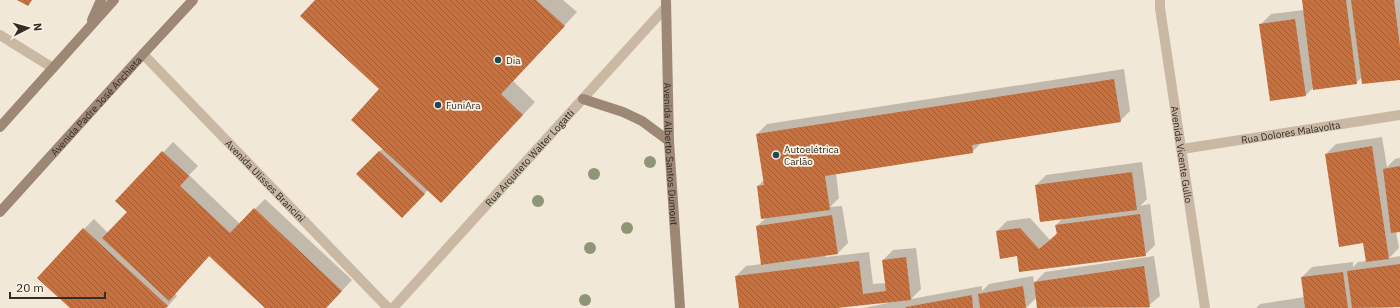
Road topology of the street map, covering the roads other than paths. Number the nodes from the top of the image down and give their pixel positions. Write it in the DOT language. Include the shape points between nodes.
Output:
graph roads {
  1 [pos="101,0"];
  2 [pos="114,0"];
  3 [pos="193,0"];
  4 [pos="1160,0"];
  5 [pos="666,3"];
  6 [pos="88,28"];
  7 [pos="0,35"];
  8 [pos="143,54"];
  9 [pos="53,68"];
  10 [pos="583,99"];
  11 [pos="1400,115"];
  12 [pos="0,127"];
  13 [pos="669,141"];
  14 [pos="1182,149"];
  15 [pos="0,212"];
  16 [pos="388,308"];
  17 [pos="392,308"];
  18 [pos="680,308"];
  19 [pos="1205,308"];
  1 -- 6 [label="main road"];
  2 -- 6 [label="main road"];
  3 -- 8 [label="main road, Avenida Padre José Anchieta"];
  4 -- 14 [label="street, Avenida Vicente Gullo"];
  5 -- 10 [label="street, Rua Arquiteto Walter Logatti"];
  5 -- 13 [label="main road, Avenida Alberto Santos Dumont"];
  6 -- 9 [label="main road"];
  7 -- 9 [label="street"];
  8 -- 15 [label="main road, Avenida Padre José Anchieta"];
  8 -- 16 [label="street, Avenida Ulisses Brancini"];
  9 -- 12 [label="main road"];
  10 -- 13 [label="main road" via="630,115"];
  10 -- 17 [label="street, Rua Arquiteto Walter Logatti"];
  11 -- 14 [label="street, Rua Dolores Malavolta"];
  13 -- 18 [label="main road, Avenida Alberto Santos Dumont"];
  14 -- 19 [label="street, Avenida Vicente Gullo"];
}
